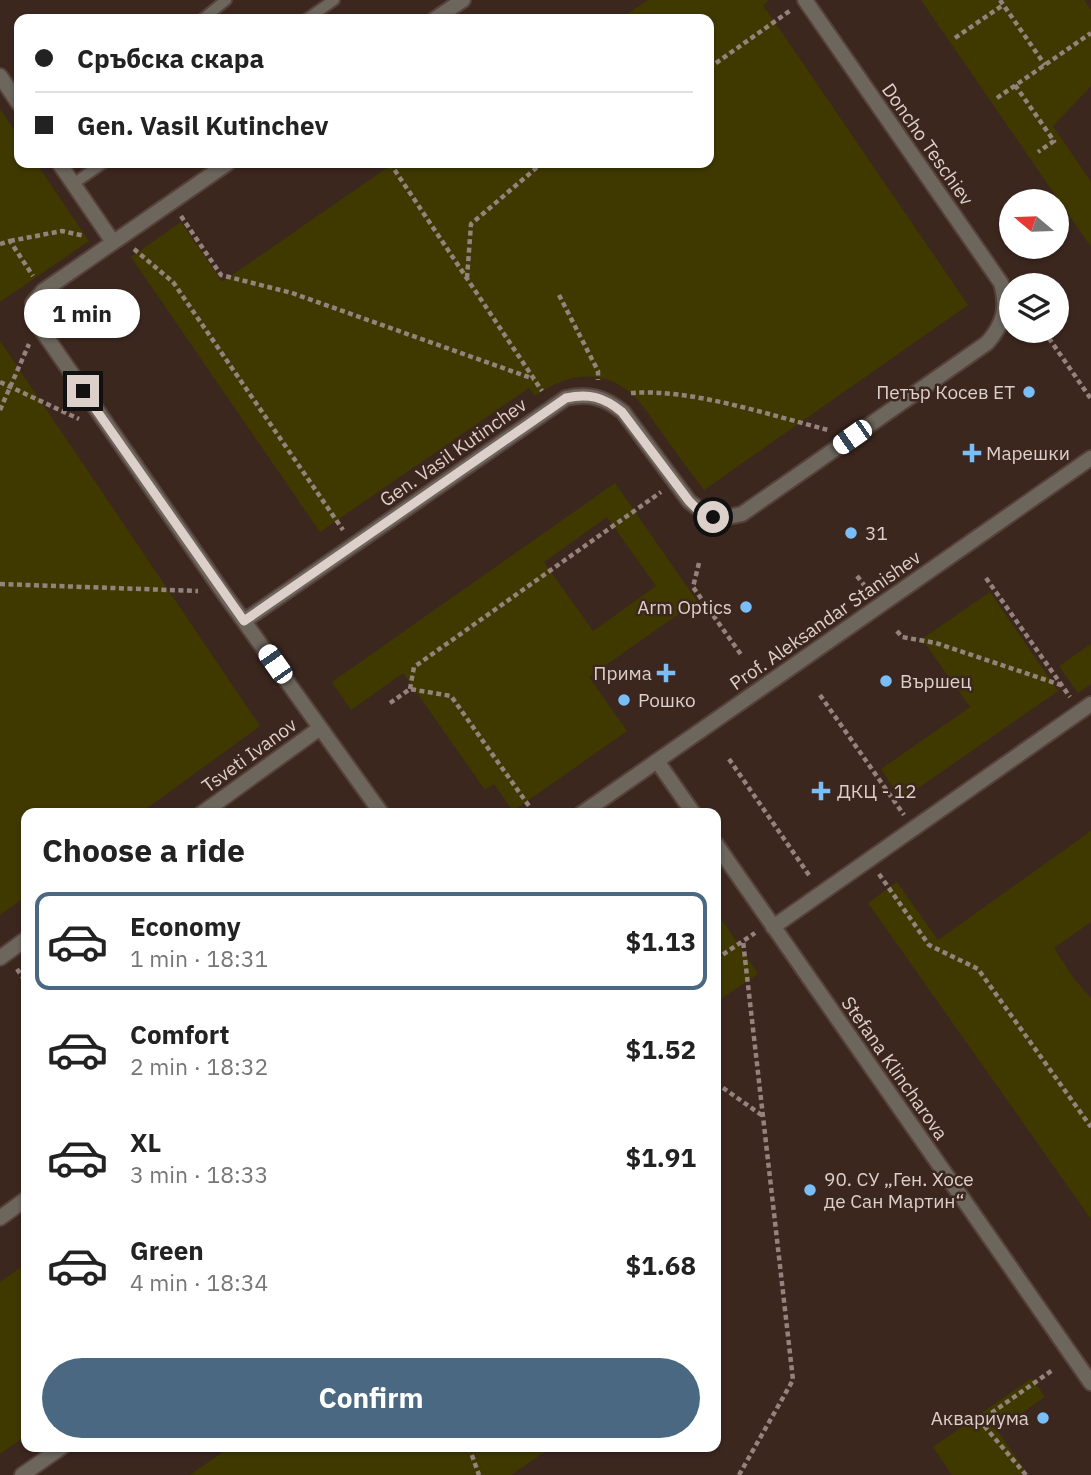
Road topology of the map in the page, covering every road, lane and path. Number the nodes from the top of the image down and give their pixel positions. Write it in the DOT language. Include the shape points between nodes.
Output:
graph roads {
  1 [pos="226,0"];
  2 [pos="334,0"];
  3 [pos="463,0"];
  4 [pos="805,0"];
  5 [pos="1002,2"];
  6 [pos="209,14"];
  7 [pos="314,14"];
  8 [pos="442,14"];
  9 [pos="1091,33"];
  10 [pos="955,38"];
  11 [pos="714,64"];
  12 [pos="1045,65"];
  13 [pos="0,76"];
  14 [pos="1016,85"];
  15 [pos="14,97"];
  16 [pos="997,98"];
  17 [pos="1038,152"];
  18 [pos="63,168"];
  19 [pos="96,168"];
  20 [pos="222,168"];
  21 [pos="393,168"];
  22 [pos="536,168"];
  23 [pos="74,184"];
  24 [pos="171,202"];
  25 [pos="10,241"];
  26 [pos="113,243"];
  27 [pos="0,244"];
  28 [pos="467,278"];
  29 [pos="43,292"];
  30 [pos="559,295"];
  31 [pos="37,325"];
  32 [pos="1052,343"];
  33 [pos="534,379"];
  34 [pos="0,382"];
  35 [pos="10,387"];
  36 [pos="597,396"];
  37 [pos="1091,399"];
  38 [pos="552,406"];
  39 [pos="0,410"];
  40 [pos="114,435"];
  41 [pos="852,437"];
  42 [pos="1091,458"];
  43 [pos="674,482"];
  44 [pos="353,545"];
  45 [pos="699,563"];
  46 [pos="857,576"];
  47 [pos="986,578"];
  48 [pos="0,584"];
  49 [pos="864,585"];
  50 [pos="223,592"];
  51 [pos="244,621"];
  52 [pos="897,631"];
  53 [pos="742,656"];
  54 [pos="1062,685"];
  55 [pos="410,689"];
  56 [pos="820,695"];
  57 [pos="390,703"];
  58 [pos="1086,708"];
  59 [pos="320,728"];
  60 [pos="729,759"];
  61 [pos="657,761"];
  62 [pos="529,806"];
  63 [pos="209,808"];
  64 [pos="378,808"];
  65 [pos="590,808"];
  66 [pos="691,808"];
  67 [pos="914,829"];
  68 [pos="721,851"];
  69 [pos="869,860"];
  70 [pos="822,893"];
  71 [pos="771,924"];
  72 [pos="743,941"];
  73 [pos="21,943"];
  74 [pos="721,956"];
  75 [pos="0,958"];
  76 [pos="721,1087"];
  77 [pos="763,1117"];
  78 [pos="1091,1127"];
  79 [pos="21,1203"];
  80 [pos="0,1218"];
  81 [pos="1054,1369"];
  82 [pos="1091,1383"];
  83 [pos="55,1452"];
  84 [pos="472,1452"];
  85 [pos="22,1475"];
  86 [pos="479,1475"];
  87 [pos="739,1475"];
  88 [pos="1026,1475"];
  1 -- 6 [label="lane"];
  2 -- 7 [label="lane"];
  3 -- 8 [label="street"];
  4 -- 11 [label="path"];
  4 -- 41 [label="street, Doncho Teschiev" via="1001,283 1005,299 998,330 987,343"];
  5 -- 10 [label="path"];
  5 -- 12 [label="path"];
  9 -- 12 [label="path"];
  12 -- 14 [label="path"];
  13 -- 15 [label="street"];
  14 -- 16 [label="path"];
  14 -- 17 [label="path" via="1054,141"];
  18 -- 23 [label="street"];
  19 -- 23 [label="lane"];
  20 -- 24 [label="street"];
  21 -- 28 [label="path"];
  22 -- 28 [label="path" via="471,224"];
  23 -- 26 [label="street"];
  24 -- 26 [label="street"];
  24 -- 33 [label="path" via="221,275 292,293"];
  25 -- 26 [label="path" via="62,231"];
  25 -- 27 [label="path"];
  25 -- 29 [label="path"];
  26 -- 29 [label="street"];
  26 -- 44 [label="path" via="134,249 173,282"];
  28 -- 33 [label="path"];
  29 -- 31 [label="street" via="33,303"];
  30 -- 36 [label="path" via="598,372"];
  31 -- 35 [label="path"];
  31 -- 40 [label="street"];
  32 -- 37 [label="path"];
  33 -- 38 [label="path"];
  34 -- 35 [label="path"];
  35 -- 39 [label="path"];
  35 -- 40 [label="path"];
  36 -- 38 [label="street, Gen. Vasil Kutinchev" via="566,398"];
  36 -- 41 [label="path" via="645,392 715,401"];
  36 -- 43 [label="street" via="622,412"];
  38 -- 44 [label="street, Gen. Vasil Kutinchev"];
  40 -- 50 [label="street"];
  41 -- 43 [label="street" via="728,518 699,511"];
  42 -- 61 [label="street, Prof. Aleksandar Stanishev"];
  43 -- 55 [label="path" via="414,667"];
  44 -- 51 [label="street, Gen. Vasil Kutinchev"];
  45 -- 53 [label="path" via="693,587"];
  46 -- 49 [label="path"];
  47 -- 54 [label="path"];
  48 -- 50 [label="path"];
  50 -- 51 [label="street"];
  51 -- 59 [label="street"];
  52 -- 54 [label="path" via="902,637 936,643"];
  54 -- 58 [label="path"];
  55 -- 57 [label="path"];
  55 -- 62 [label="path" via="452,696"];
  56 -- 67 [label="path"];
  58 -- 67 [label="street"];
  59 -- 63 [label="street, Tsveti Ivanov"];
  59 -- 64 [label="street"];
  60 -- 70 [label="path"];
  61 -- 65 [label="street, Prof. Aleksandar Stanishev"];
  61 -- 66 [label="street"];
  67 -- 69 [label="street"];
  68 -- 71 [label="street, Stefana Klincharova"];
  69 -- 70 [label="street"];
  69 -- 78 [label="path" via="929,945 978,969"];
  70 -- 71 [label="street"];
  71 -- 72 [label="path"];
  71 -- 82 [label="street, Stefana Klincharova"];
  72 -- 74 [label="path"];
  72 -- 77 [label="path"];
  73 -- 75 [label="street"];
  76 -- 77 [label="path"];
  77 -- 87 [label="path" via="793,1380"];
  79 -- 80 [label="street"];
  81 -- 88 [label="path" via="979,1421"];
  83 -- 85 [label="street"];
  84 -- 86 [label="path"];
}
